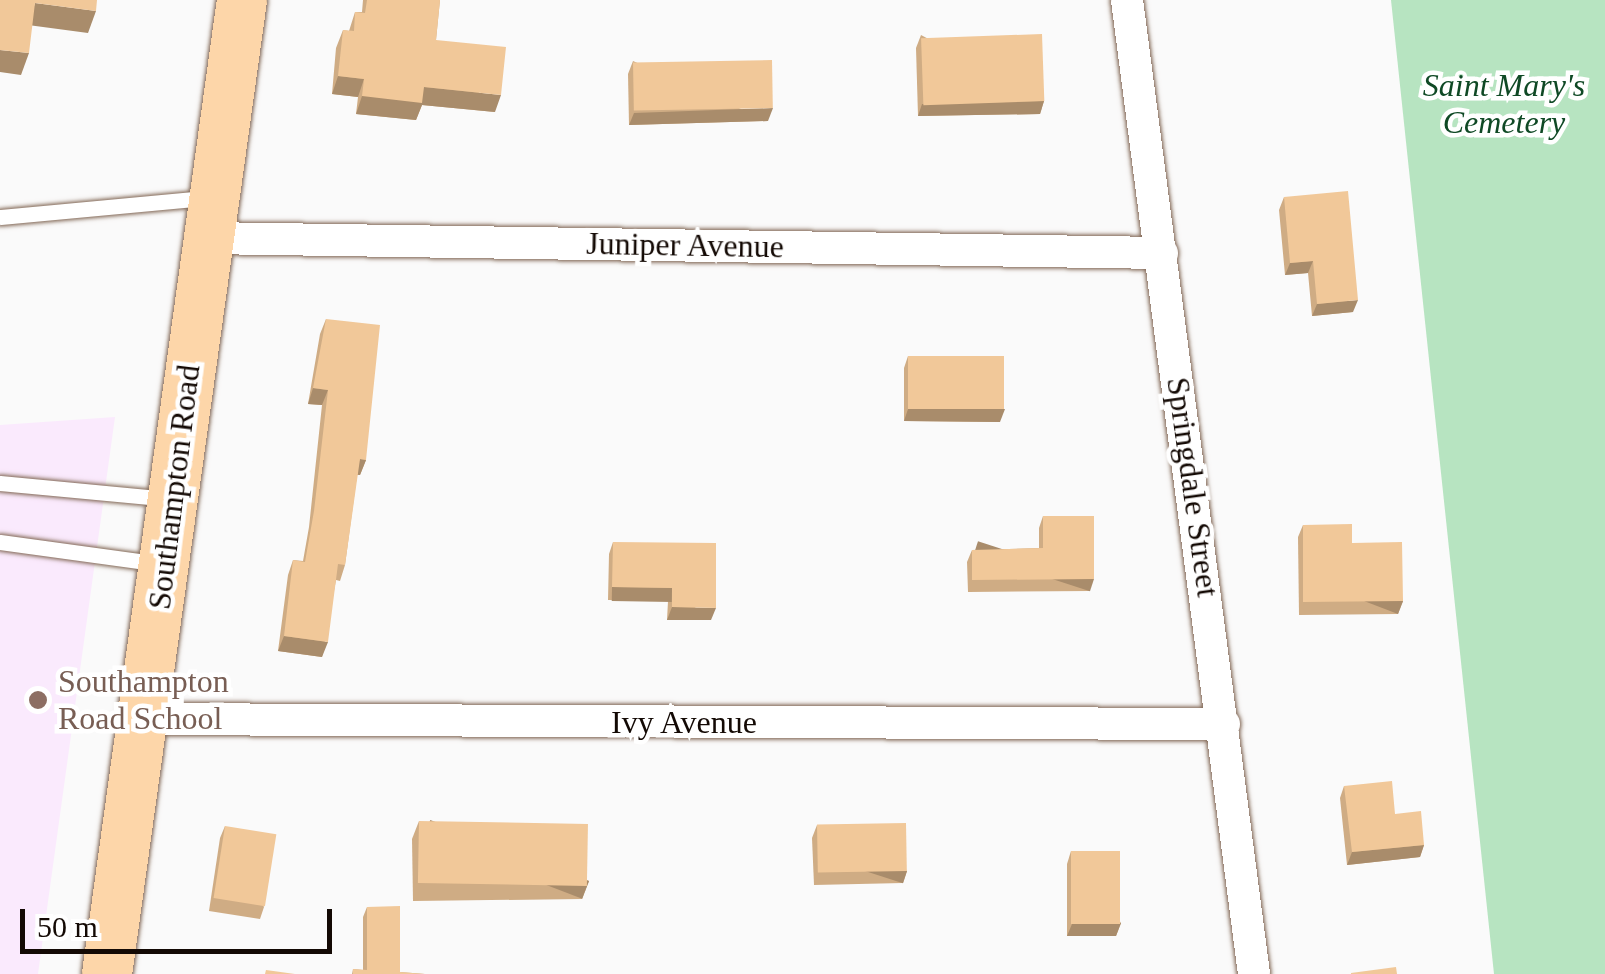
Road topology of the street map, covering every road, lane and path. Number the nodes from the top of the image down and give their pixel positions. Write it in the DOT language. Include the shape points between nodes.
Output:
graph roads {
  1 [pos="242,0"];
  2 [pos="1127,0"];
  3 [pos="0,216"];
  4 [pos="210,217"];
  5 [pos="1162,253"];
  6 [pos="0,483"];
  7 [pos="172,499"];
  8 [pos="0,542"];
  9 [pos="165,564"];
  10 [pos="144,720"];
  11 [pos="1224,724"];
  12 [pos="107,974"];
  13 [pos="1254,974"];
  1 -- 4 [label="main road, Southampton Road"];
  2 -- 5 [label="street, Springdale Street"];
  3 -- 4 [label="lane"];
  4 -- 5 [label="street, Juniper Avenue"];
  4 -- 7 [label="main road, Southampton Road"];
  5 -- 11 [label="street, Springdale Street"];
  6 -- 7 [label="lane"];
  7 -- 9 [label="main road, Southampton Road"];
  8 -- 9 [label="lane"];
  9 -- 10 [label="main road, Southampton Road"];
  10 -- 11 [label="street, Ivy Avenue"];
  10 -- 12 [label="main road, Southampton Road"];
  11 -- 13 [label="street, Springdale Street"];
}
